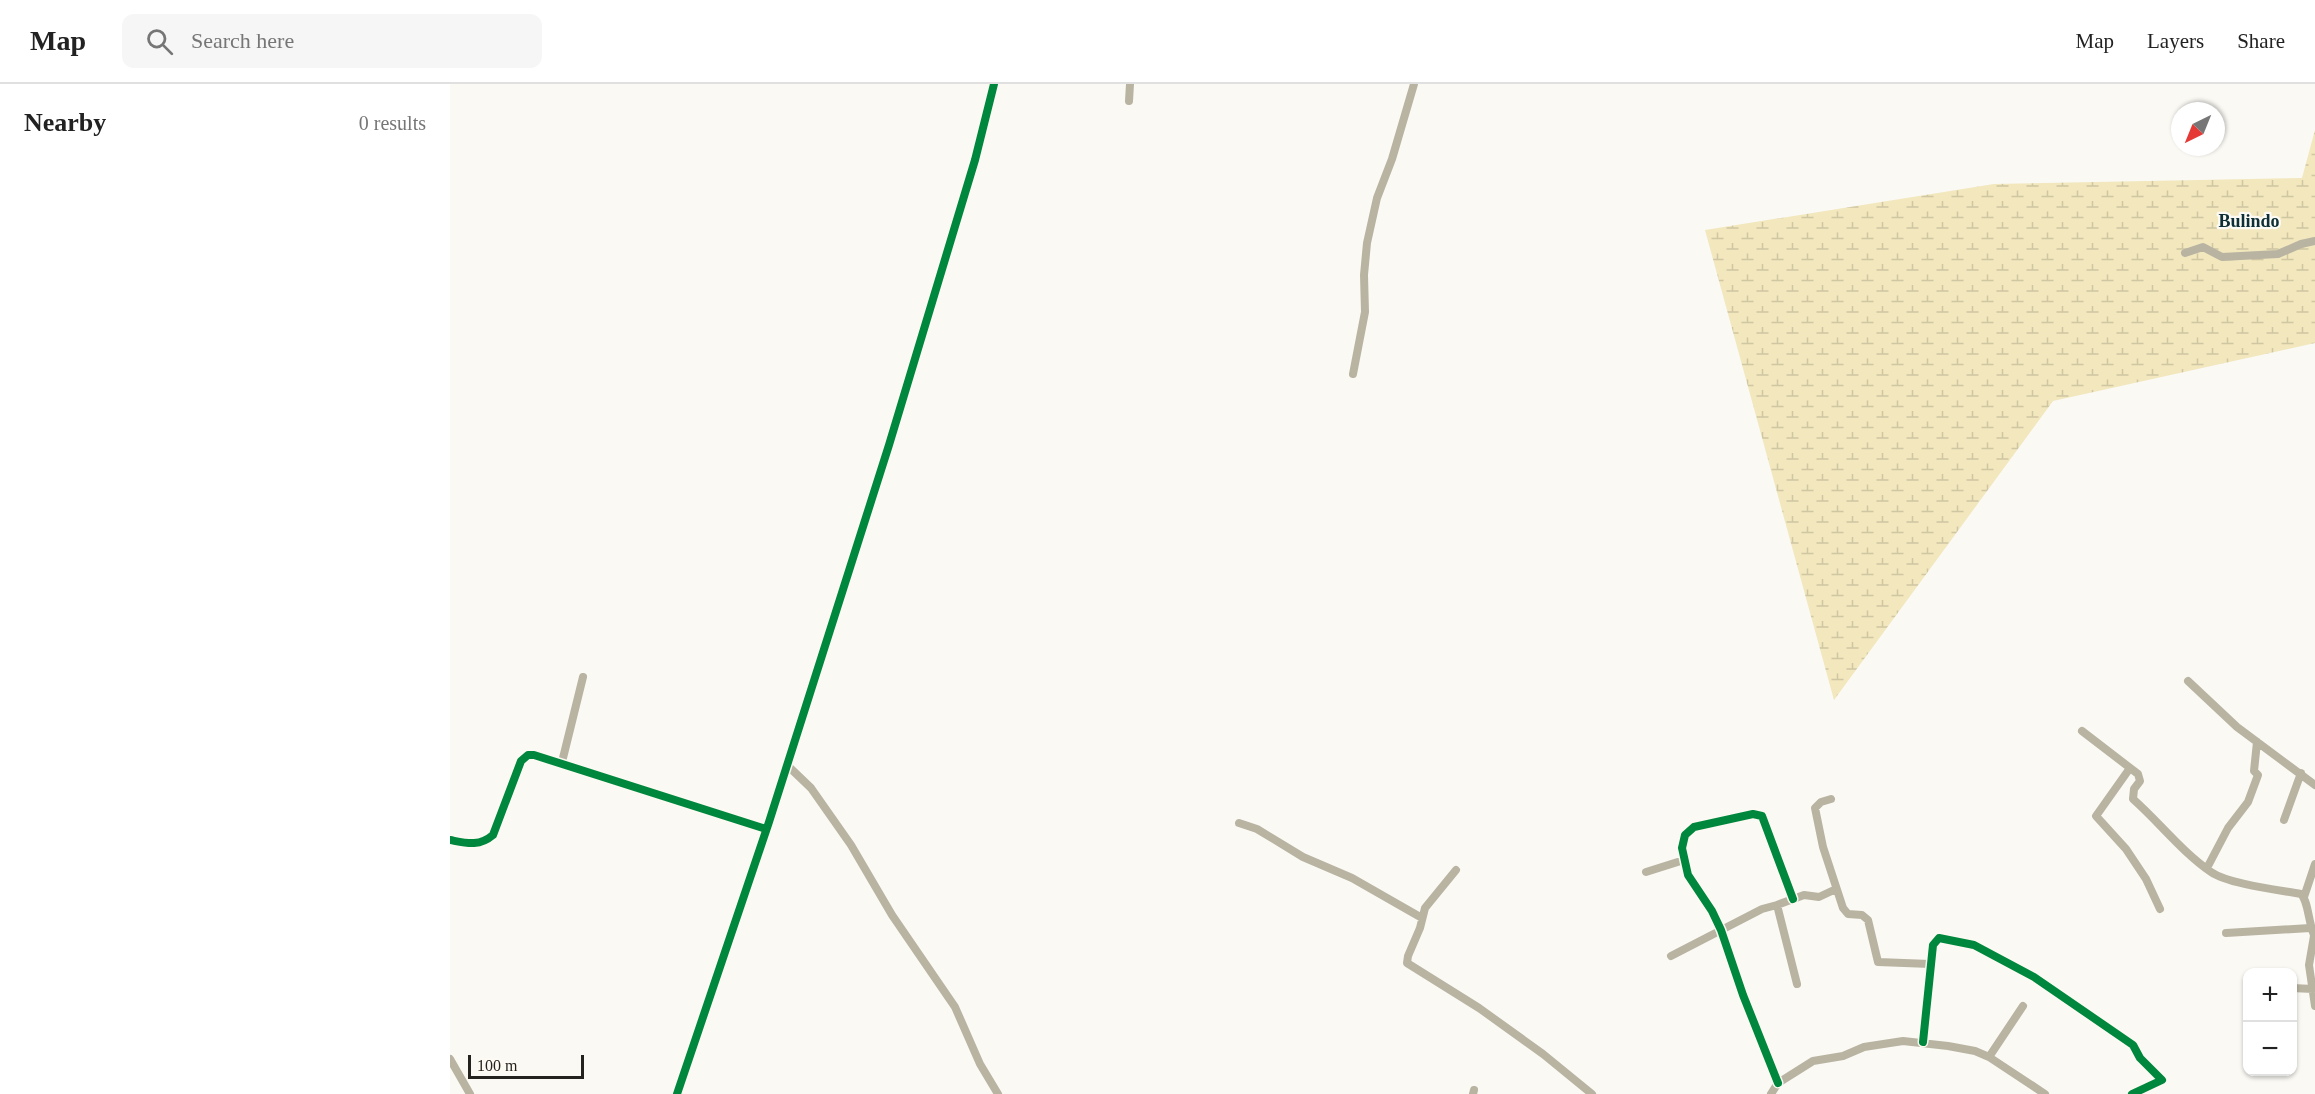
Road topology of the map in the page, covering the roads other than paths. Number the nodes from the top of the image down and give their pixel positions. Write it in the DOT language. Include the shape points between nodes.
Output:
graph roads {
  1 [pos="994,84"];
  2 [pos="1130,84"];
  3 [pos="1414,84"];
  4 [pos="1129,101"];
  5 [pos="2315,241"];
  6 [pos="2185,253"];
  7 [pos="1353,374"];
  8 [pos="583,677"];
  9 [pos="2188,681"];
  10 [pos="2082,731"];
  11 [pos="2257,742"];
  12 [pos="562,762"];
  13 [pos="787,765"];
  14 [pos="2130,768"];
  15 [pos="2301,773"];
  16 [pos="2315,785"];
  17 [pos="1831,800"];
  18 [pos="2284,820"];
  19 [pos="1239,823"];
  20 [pos="766,829"];
  21 [pos="450,840"];
  22 [pos="1684,860"];
  23 [pos="2315,864"];
  24 [pos="2207,868"];
  25 [pos="1456,870"];
  26 [pos="1646,872"];
  27 [pos="1836,889"];
  28 [pos="2304,897"];
  29 [pos="1793,898"];
  30 [pos="1777,905"];
  31 [pos="2160,909"];
  32 [pos="1422,918"];
  33 [pos="1721,930"];
  34 [pos="2226,933"];
  35 [pos="2313,933"];
  36 [pos="1671,956"];
  37 [pos="1930,964"];
  38 [pos="1797,984"];
  39 [pos="2297,988"];
  40 [pos="2313,989"];
  41 [pos="2023,1005"];
  42 [pos="2315,1006"];
  43 [pos="1923,1042"];
  44 [pos="1989,1057"];
  45 [pos="450,1059"];
  46 [pos="1778,1083"];
  47 [pos="470,1094"];
  48 [pos="677,1094"];
  49 [pos="998,1094"];
  50 [pos="1592,1094"];
  51 [pos="1771,1094"];
  52 [pos="2045,1094"];
  53 [pos="2132,1094"];
  1 -- 13 [label="street" via="917,355"];
  2 -- 4 [label="street"];
  3 -- 7 [label="street" via="1377,198 1367,243 1365,312"];
  5 -- 6 [label="street" via="2277,254 2222,256 2203,247"];
  8 -- 12 [label="street"];
  9 -- 11 [label="street"];
  10 -- 14 [label="street"];
  11 -- 15 [label="street"];
  11 -- 24 [label="street" via="2254,771 2258,775 2248,802"];
  12 -- 20 [label="street"];
  12 -- 21 [label="street" via="534,754 525,758 493,835 479,844"];
  13 -- 20 [label="street"];
  13 -- 49 [label="street" via="811,788 955,1007"];
  14 -- 24 [label="street" via="2140,781 2133,799 2179,847"];
  14 -- 31 [label="street" via="2096,816 2126,849"];
  15 -- 16 [label="street"];
  15 -- 18 [label="street"];
  17 -- 27 [label="street" via="1815,808"];
  19 -- 32 [label="street" via="1352,878"];
  20 -- 48 [label="street"];
  22 -- 26 [label="street"];
  22 -- 29 [label="street" via="1683,840 1694,827 1758,815 1765,820"];
  22 -- 33 [label="street" via="1692,883"];
  23 -- 28 [label="street"];
  24 -- 28 [label="street" via="2226,878"];
  25 -- 32 [label="street" via="1425,908"];
  27 -- 29 [label="street" via="1818,897"];
  27 -- 37 [label="street" via="1848,914 1862,915 1868,920 1878,962"];
  28 -- 35 [label="street"];
  29 -- 30 [label="street"];
  30 -- 33 [label="street"];
  30 -- 38 [label="street"];
  32 -- 50 [label="street" via="1407,963 1488,1015"];
  33 -- 36 [label="street"];
  33 -- 46 [label="street"];
  34 -- 35 [label="street"];
  35 -- 40 [label="street" via="2309,965"];
  37 -- 43 [label="street"];
  37 -- 53 [label="street" via="1939,938 1974,945 2034,977 2133,1045 2140,1059 2162,1080"];
  39 -- 40 [label="street"];
  40 -- 42 [label="street"];
  41 -- 44 [label="street"];
  43 -- 44 [label="street" via="1968,1049"];
  43 -- 46 [label="street" via="1887,1042 1813,1061"];
  44 -- 52 [label="street"];
  45 -- 47 [label="street"];
  46 -- 51 [label="street"];
}
